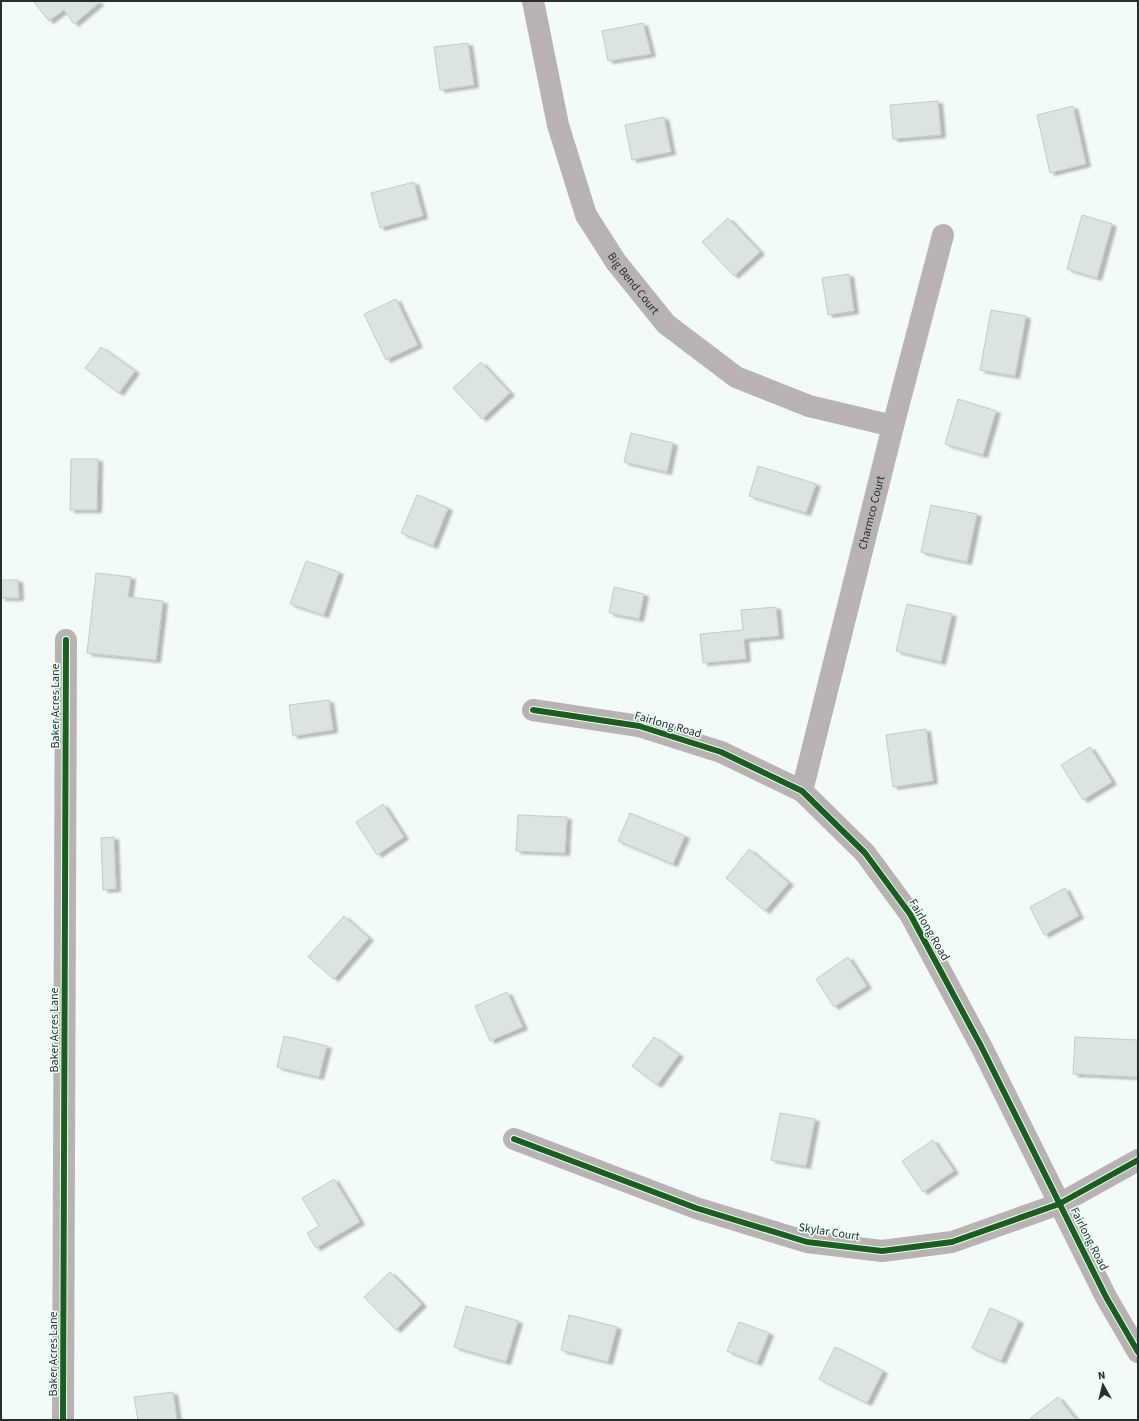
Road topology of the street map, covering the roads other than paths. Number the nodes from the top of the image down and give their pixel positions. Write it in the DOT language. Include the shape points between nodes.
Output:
graph roads {
  1 [pos="533,1"];
  2 [pos="943,235"];
  3 [pos="893,426"];
  4 [pos="66,640"];
  5 [pos="533,710"];
  6 [pos="802,791"];
  7 [pos="514,1139"];
  8 [pos="1138,1160"];
  9 [pos="1059,1204"];
  10 [pos="1138,1352"];
  11 [pos="63,1420"];
  1 -- 3 [label="street, Big Bend Court" via="558,125 586,215 616,262 666,324 736,377 809,406"];
  2 -- 3 [label="street, Charmco Court"];
  3 -- 6 [label="street, Charmco Court"];
  4 -- 11 [label="street, Baker Acres Lane"];
  5 -- 6 [label="street, Fairlong Road" via="639,726 721,752"];
  6 -- 9 [label="street, Fairlong Road" via="865,853 909,912 981,1046"];
  7 -- 9 [label="street, Skylar Court" via="696,1208 822,1244 882,1251 952,1242"];
  8 -- 9 [label="street, Skylar Court"];
  9 -- 10 [label="street, Fairlong Road" via="1106,1297"];
}
